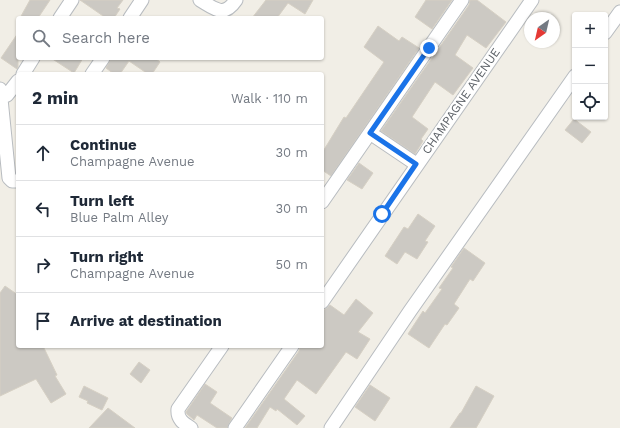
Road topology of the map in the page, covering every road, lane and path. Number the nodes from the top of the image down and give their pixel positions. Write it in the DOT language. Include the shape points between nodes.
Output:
graph roads {
  1 [pos="72,0"];
  2 [pos="142,0"];
  3 [pos="200,0"];
  4 [pos="236,0"];
  5 [pos="462,0"];
  6 [pos="532,0"];
  7 [pos="620,12"];
  8 [pos="61,16"];
  9 [pos="131,16"];
  10 [pos="608,29"];
  11 [pos="33,60"];
  12 [pos="102,60"];
  13 [pos="24,72"];
  14 [pos="93,72"];
  15 [pos="572,80"];
  16 [pos="16,84"];
  17 [pos="0,95"];
  18 [pos="370,133"];
  19 [pos="416,164"];
  20 [pos="16,181"];
  21 [pos="324,199"];
  22 [pos="324,299"];
  23 [pos="221,348"];
  24 [pos="291,348"];
  25 [pos="191,428"];
  26 [pos="235,428"];
  27 [pos="331,428"];
  1 -- 8 [label="street"];
  2 -- 9 [label="street"];
  3 -- 4 [label="street" via="222,11 228,9"];
  5 -- 18 [label="street"];
  6 -- 19 [label="street, CHAMPAGNE AVENUE"];
  7 -- 10 [label="street"];
  11 -- 13 [label="street"];
  12 -- 14 [label="street"];
  15 -- 27 [label="street"];
  16 -- 17 [label="street" via="7,95"];
  17 -- 20 [label="street" via="9,178"];
  18 -- 19 [label="street"];
  18 -- 21 [label="street"];
  19 -- 22 [label="street, CHAMPAGNE AVENUE"];
  23 -- 25 [label="street" via="178,409 182,423"];
  24 -- 26 [label="street"];
}
